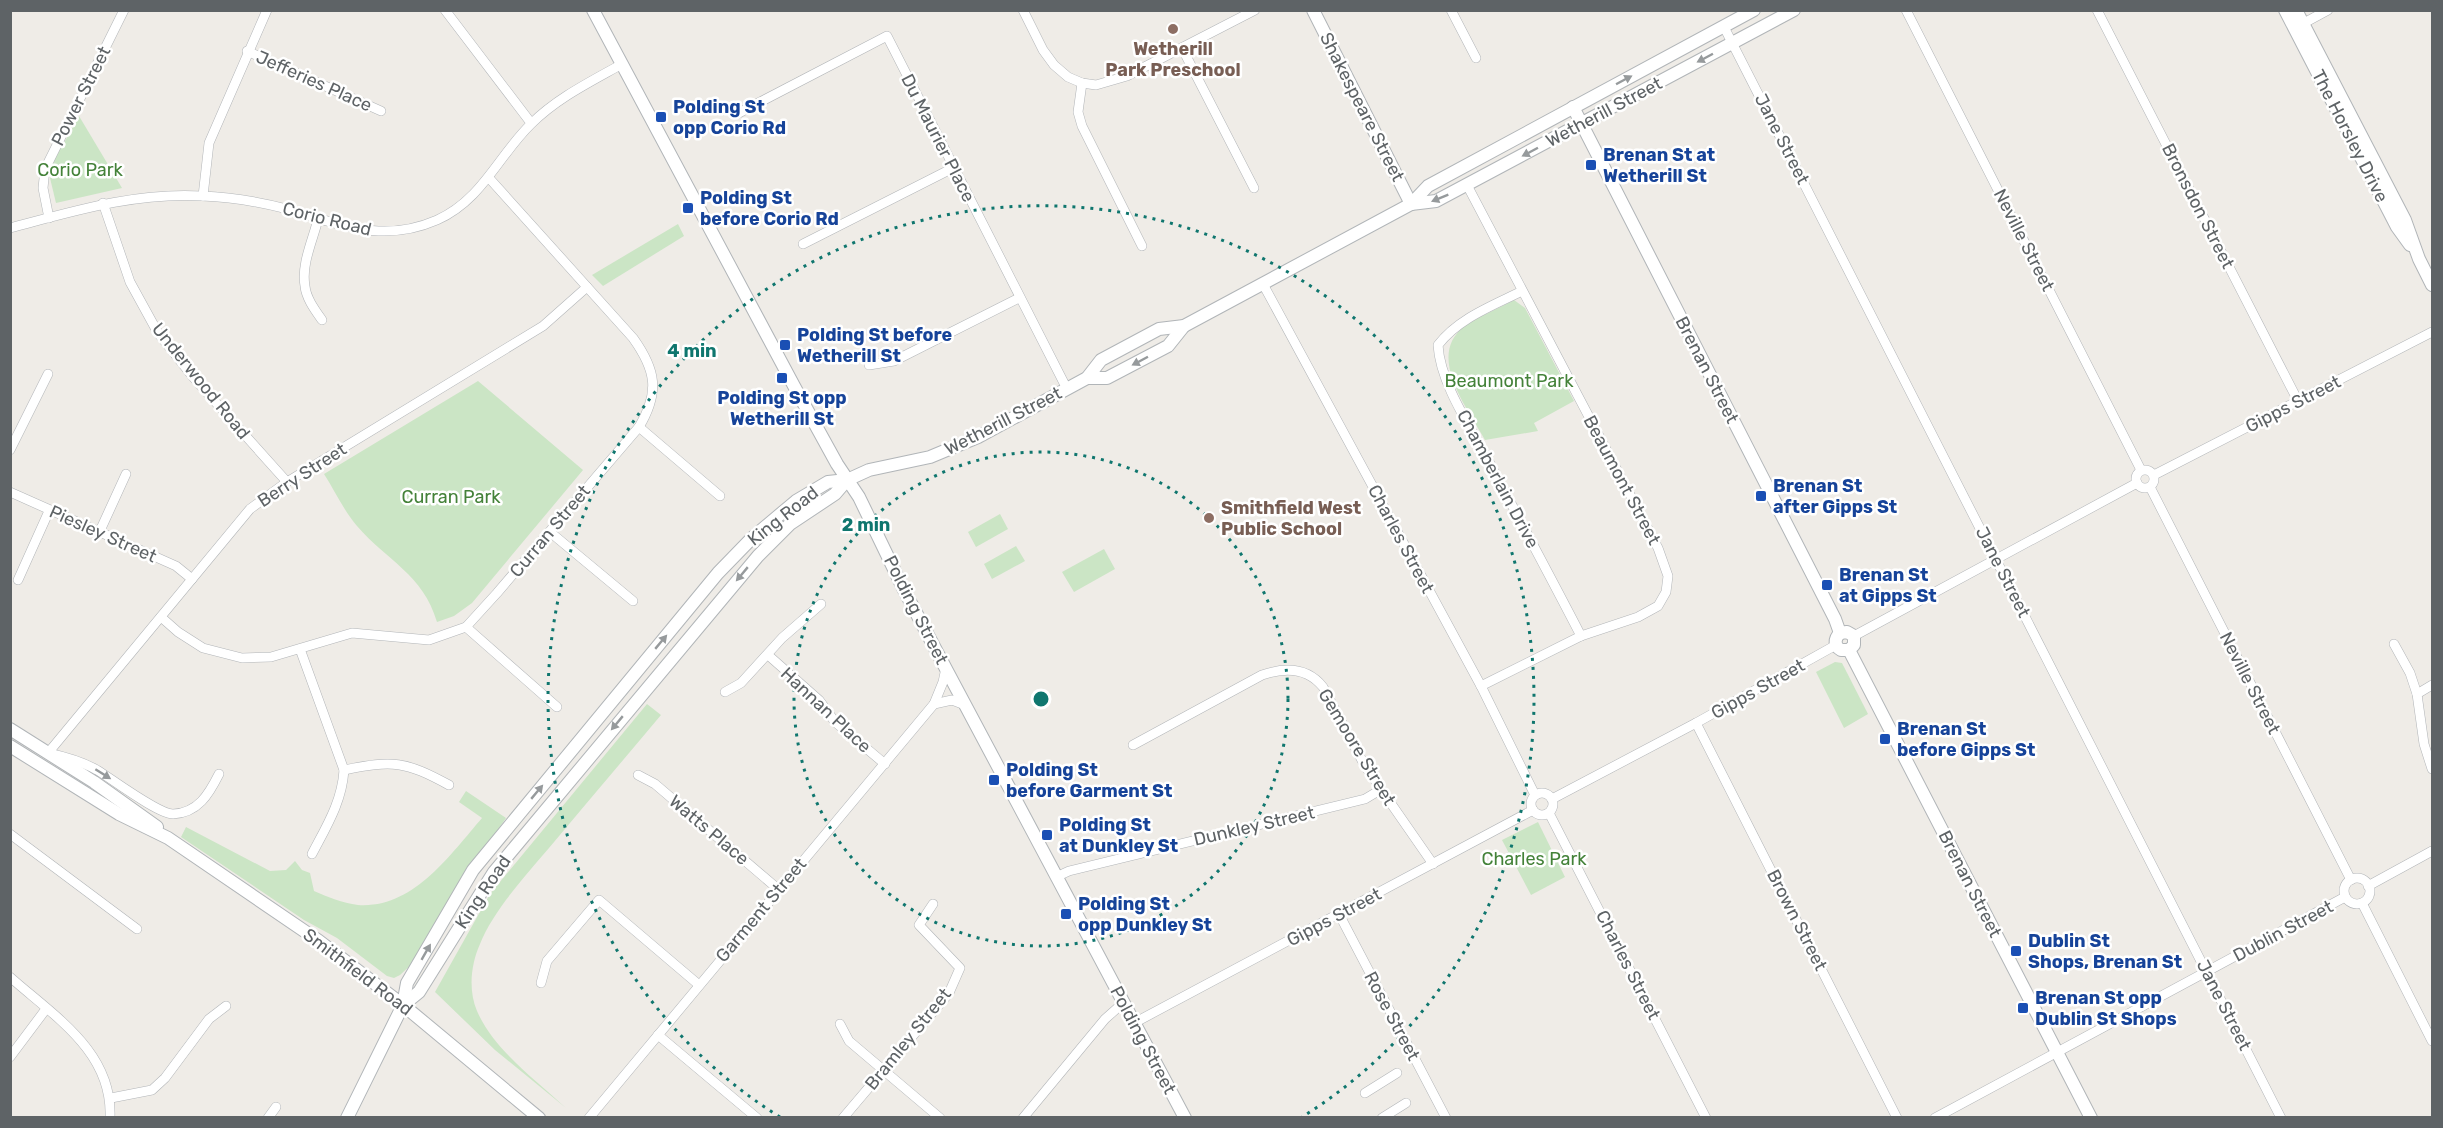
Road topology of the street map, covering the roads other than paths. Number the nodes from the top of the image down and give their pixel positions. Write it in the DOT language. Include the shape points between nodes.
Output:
graph roads {
  1 [pos="124,10"];
  2 [pos="267,10"];
  3 [pos="445,10"];
  4 [pos="593,10"];
  5 [pos="1023,10"];
  6 [pos="1255,10"];
  7 [pos="1312,10"];
  8 [pos="1451,10"];
  9 [pos="1754,10"];
  10 [pos="1794,10"];
  11 [pos="1906,10"];
  12 [pos="2097,10"];
  13 [pos="2285,10"];
  14 [pos="2296,10"];
  15 [pos="2328,10"];
  16 [pos="2304,23"];
  17 [pos="1724,27"];
  18 [pos="1732,43"];
  19 [pos="1182,48"];
  20 [pos="248,51"];
  21 [pos="1476,58"];
  22 [pos="622,64"];
  23 [pos="1082,83"];
  24 [pos="1573,107"];
  25 [pos="381,111"];
  26 [pos="737,114"];
  27 [pos="531,123"];
  28 [pos="1581,124"];
  29 [pos="953,168"];
  30 [pos="489,178"];
  31 [pos="1467,185"];
  32 [pos="1254,188"];
  33 [pos="203,196"];
  34 [pos="103,203"];
  35 [pos="1411,204"];
  36 [pos="49,218"];
  37 [pos="318,219"];
  38 [pos="10,228"];
  39 [pos="803,243"];
  40 [pos="1142,246"];
  41 [pos="2419,259"];
  42 [pos="1263,284"];
  43 [pos="2433,285"];
  44 [pos="587,287"];
  45 [pos="1522,291"];
  46 [pos="1019,298"];
  47 [pos="322,320"];
  48 [pos="1184,326"];
  49 [pos="2433,332"];
  50 [pos="869,365"];
  51 [pos="48,374"];
  52 [pos="1087,378"];
  53 [pos="1067,389"];
  54 [pos="2298,401"];
  55 [pos="639,428"];
  56 [pos="10,450"];
  57 [pos="2141,470"];
  58 [pos="126,474"];
  59 [pos="2154,475"];
  60 [pos="848,480"];
  61 [pos="286,482"];
  62 [pos="2137,483"];
  63 [pos="2150,487"];
  64 [pos="10,492"];
  65 [pos="720,496"];
  66 [pos="49,511"];
  67 [pos="550,532"];
  68 [pos="99,533"];
  69 [pos="1996,559"];
  70 [pos="192,579"];
  71 [pos="18,580"];
  72 [pos="633,601"];
  73 [pos="821,604"];
  74 [pos="161,617"];
  75 [pos="466,627"];
  76 [pos="1581,636"];
  77 [pos="1854,636"];
  78 [pos="1838,639"];
  79 [pos="2394,644"];
  80 [pos="300,648"];
  81 [pos="1850,650"];
  82 [pos="768,655"];
  83 [pos="946,668"];
  84 [pos="2433,685"];
  85 [pos="1481,686"];
  86 [pos="725,692"];
  87 [pos="2417,694"];
  88 [pos="934,704"];
  89 [pos="965,705"];
  90 [pos="557,707"];
  91 [pos="1696,723"];
  92 [pos="10,729"];
  93 [pos="10,738"];
  94 [pos="1133,745"];
  95 [pos="10,746"];
  96 [pos="48,753"];
  97 [pos="885,764"];
  98 [pos="2433,769"];
  99 [pos="344,770"];
  100 [pos="219,774"];
  101 [pos="638,775"];
  102 [pos="449,785"];
  103 [pos="1380,790"];
  104 [pos="1535,795"];
  105 [pos="1552,799"];
  106 [pos="1533,810"];
  107 [pos="163,812"];
  108 [pos="1549,813"];
  109 [pos="126,818"];
  110 [pos="156,826"];
  111 [pos="10,834"];
  112 [pos="168,838"];
  113 [pos="2433,851"];
  114 [pos="312,854"];
  115 [pos="1433,864"];
  116 [pos="1056,877"];
  117 [pos="2351,880"];
  118 [pos="2368,886"];
  119 [pos="778,889"];
  120 [pos="2345,897"];
  121 [pos="2362,903"];
  122 [pos="933,904"];
  123 [pos="1339,914"];
  124 [pos="137,929"];
  125 [pos="2207,971"];
  126 [pos="10,977"];
  127 [pos="541,983"];
  128 [pos="699,985"];
  129 [pos="1123,1003"];
  130 [pos="403,1005"];
  131 [pos="226,1006"];
  132 [pos="46,1009"];
  133 [pos="1134,1023"];
  134 [pos="840,1024"];
  135 [pos="658,1035"];
  136 [pos="2433,1041"];
  137 [pos="2058,1053"];
  138 [pos="10,1057"];
  139 [pos="884,1070"];
  140 [pos="1397,1073"];
  141 [pos="1365,1093"];
  142 [pos="111,1098"];
  143 [pos="1406,1103"];
  144 [pos="276,1107"];
  145 [pos="1024,1117"];
  146 [pos="110,1118"];
  147 [pos="268,1118"];
  148 [pos="347,1118"];
  149 [pos="539,1118"];
  150 [pos="589,1118"];
  151 [pos="758,1118"];
  152 [pos="843,1118"];
  153 [pos="940,1118"];
  154 [pos="1185,1118"];
  155 [pos="1382,1118"];
  156 [pos="1446,1118"];
  157 [pos="1706,1118"];
  158 [pos="1897,1118"];
  159 [pos="1935,1118"];
  160 [pos="2091,1118"];
  161 [pos="2281,1118"];
  1 -- 36 [label="street, Power Street" via="45,169 43,188"];
  2 -- 20 [label="street"];
  3 -- 27 [label="street"];
  4 -- 22 [label="main road, Polding Street"];
  5 -- 23 [label="street" via="1054,65"];
  6 -- 19 [label="street"];
  7 -- 35 [label="main road, Shakespeare Street"];
  8 -- 21 [label="street"];
  9 -- 17 [label="main road, Wetherill Street"];
  10 -- 18 [label="main road, Wetherill Street"];
  11 -- 57 [label="street, Neville Street"];
  12 -- 54 [label="street, Bronsdon Street"];
  13 -- 41 [label="main road, The Horsley Drive" via="2397,227"];
  14 -- 16 [label="main road, The Horsley Drive"];
  15 -- 16 [label="street"];
  16 -- 41 [label="main road, The Horsley Drive" via="2405,220"];
  17 -- 18 [label="street, Jane Street"];
  24 -- 17 [label="main road, Wetherill Street, one-way"];
  18 -- 28 [label="main road, Wetherill Street, one-way"];
  18 -- 69 [label="street, Jane Street"];
  19 -- 23 [label="street" via="1111,82"];
  19 -- 32 [label="street"];
  20 -- 25 [label="street, Jefferies Place"];
  20 -- 33 [label="street" via="209,143"];
  22 -- 27 [label="street, Corio Road" via="569,94"];
  22 -- 60 [label="main road, Polding Street"];
  23 -- 40 [label="street" via="1078,112 1082,126"];
  24 -- 28 [label="main road, Brenan Street"];
  24 -- 35 [label="main road, Wetherill Street" via="1428,186"];
  26 -- 29 [label="street, Du Maurier Place" via="887,36"];
  27 -- 30 [label="street, Corio Road"];
  28 -- 31 [label="main road, Wetherill Street, one-way"];
  28 -- 78 [label="main road, Brenan Street" via="1835,619"];
  29 -- 39 [label="street"];
  29 -- 46 [label="street, Du Maurier Place"];
  30 -- 37 [label="street, Corio Road" via="450,213 416,227 369,232"];
  30 -- 44 [label="street, Curran Street"];
  31 -- 35 [label="main road, Wetherill Street, one-way" via="1436,201"];
  31 -- 45 [label="street, Beaumont Street"];
  33 -- 34 [label="street, Corio Road"];
  33 -- 37 [label="street, Corio Road" via="254,202"];
  34 -- 36 [label="street, Corio Road"];
  34 -- 61 [label="street, Underwood Road" via="130,282 158,333"];
  35 -- 42 [label="main road, Wetherill Street"];
  36 -- 38 [label="street, Corio Road"];
  37 -- 47 [label="street" via="304,284"];
  41 -- 43 [label="main road, The Horsley Drive"];
  42 -- 48 [label="main road, Wetherill Street"];
  42 -- 85 [label="street, Charles Street"];
  44 -- 55 [label="street, Curran Street" via="647,357 651,398"];
  44 -- 61 [label="street, Berry Street" via="543,326"];
  45 -- 76 [label="street, Chamberlain Drive" via="1449,330 1438,345 1439,358 1469,424"];
  45 -- 76 [label="street, Beaumont Street" via="1658,548 1668,576 1662,599 1648,613"];
  46 -- 50 [label="street" via="894,361"];
  46 -- 53 [label="street, Du Maurier Place"];
  48 -- 52 [label="main road, Wetherill Street" via="1159,329 1101,360"];
  48 -- 52 [label="main road, Wetherill Street, one-way" via="1160,351 1107,378"];
  49 -- 54 [label="street, Gipps Street"];
  51 -- 56 [label="street"];
  52 -- 53 [label="main road, Wetherill Street"];
  53 -- 60 [label="main road, Wetherill Street" via="956,447 930,457 869,470"];
  54 -- 59 [label="street, Gipps Street"];
  55 -- 65 [label="street"];
  55 -- 67 [label="street, Curran Street"];
  57 -- 59 [label="street"];
  57 -- 62 [label="street"];
  58 -- 68 [label="street"];
  59 -- 63 [label="street"];
  60 -- 83 [label="main road, Polding Street"];
  60 -- 130 [label="main road, King Road, one-way" via="835,494 790,524 750,565 494,872 419,992"];
  130 -- 60 [label="main road, King Road, one-way" via="408,983 474,870 711,582 752,538 796,501 828,482"];
  61 -- 70 [label="street, Berry Street" via="250,509"];
  62 -- 63 [label="street" via="2143,488"];
  62 -- 69 [label="street"];
  63 -- 117 [label="street, Neville Street"];
  64 -- 66 [label="street, Piesley Street"];
  66 -- 68 [label="street, Piesley Street"];
  66 -- 71 [label="street"];
  67 -- 72 [label="street"];
  67 -- 75 [label="street, Curran Street"];
  68 -- 70 [label="street, Piesley Street" via="176,566"];
  69 -- 77 [label="street"];
  69 -- 125 [label="street, Jane Street"];
  70 -- 74 [label="street, Berry Street"];
  73 -- 82 [label="street, Hannan Place"];
  74 -- 80 [label="street, Curran Street" via="202,648 230,657 271,657"];
  74 -- 96 [label="street, Berry Street"];
  75 -- 80 [label="street, Curran Street" via="429,640 352,633"];
  75 -- 90 [label="street"];
  76 -- 85 [label="street, Beaumont Street"];
  77 -- 78 [label="main road" via="1847,632"];
  77 -- 81 [label="main road"];
  78 -- 81 [label="main road" via="1841,650"];
  78 -- 91 [label="street, Gipps Street"];
  79 -- 87 [label="street"];
  80 -- 99 [label="street"];
  81 -- 137 [label="main road, Brenan Street"];
  82 -- 86 [label="street, Hannan Place" via="741,683"];
  82 -- 97 [label="street, Hannan Place" via="819,700 835,722"];
  83 -- 88 [label="street, Garment Street"];
  83 -- 89 [label="main road, Polding Street"];
  84 -- 87 [label="street"];
  85 -- 104 [label="street, Charles Street"];
  87 -- 98 [label="street" via="2424,744"];
  88 -- 89 [label="street" via="952,700"];
  88 -- 97 [label="street, Garment Street"];
  89 -- 116 [label="main road, Polding Street"];
  91 -- 105 [label="street, Gipps Street"];
  91 -- 158 [label="street, Brown Street"];
  92 -- 96 [label="main road, Smithfield Road"];
  93 -- 96 [label="main road" via="37,753"];
  94 -- 103 [label="street, Gemoore Street" via="1262,675 1293,670 1315,677 1323,687"];
  95 -- 109 [label="main road, Smithfield Road"];
  96 -- 107 [label="street, one-way" via="96,769"];
  96 -- 109 [label="main road" via="53,764"];
  96 -- 110 [label="main road, Smithfield Road"];
  97 -- 119 [label="street, Garment Street"];
  99 -- 102 [label="street" via="395,763 421,770"];
  99 -- 114 [label="street" via="336,808"];
  100 -- 107 [label="street" via="208,795 194,808 172,814"];
  101 -- 119 [label="street, Watts Place" via="654,784"];
  103 -- 115 [label="street, Gemoore Street"];
  103 -- 116 [label="street, Dunkley Street" via="1365,799 1070,870"];
  104 -- 105 [label="street" via="1545,793"];
  104 -- 106 [label="street"];
  105 -- 108 [label="street"];
  106 -- 108 [label="street" via="1542,815"];
  106 -- 115 [label="street, Gipps Street"];
  107 -- 110 [label="street"];
  108 -- 157 [label="street, Charles Street"];
  109 -- 112 [label="main road, Smithfield Road"];
  110 -- 112 [label="main road, Smithfield Road"];
  111 -- 124 [label="street"];
  112 -- 130 [label="main road, Smithfield Road" via="319,941"];
  113 -- 118 [label="street"];
  115 -- 123 [label="street, Gipps Street"];
  116 -- 129 [label="main road, Polding Street"];
  117 -- 118 [label="street" via="2360,879"];
  117 -- 120 [label="street" via="2346,884"];
  118 -- 121 [label="street" via="2368,897"];
  119 -- 128 [label="street, Garment Street"];
  120 -- 121 [label="street" via="2354,904"];
  120 -- 125 [label="street, Dublin Street"];
  121 -- 136 [label="street"];
  122 -- 139 [label="street, Bramley Street" via="919,925 960,968 949,993"];
  123 -- 133 [label="street, Gipps Street"];
  123 -- 156 [label="street, Rose Street"];
  125 -- 137 [label="street, Dublin Street"];
  125 -- 161 [label="street, Jane Street"];
  126 -- 132 [label="street"];
  127 -- 128 [label="street" via="548,961 599,900"];
  128 -- 135 [label="street, Garment Street"];
  129 -- 133 [label="main road, Polding Street"];
  129 -- 145 [label="street" via="1105,1019"];
  130 -- 148 [label="main road, King Road"];
  130 -- 149 [label="main road, Smithfield Road"];
  131 -- 142 [label="street" via="209,1019 152,1090"];
  132 -- 138 [label="street"];
  132 -- 142 [label="street" via="81,1040 99,1065"];
  133 -- 154 [label="main road, Polding Street"];
  134 -- 139 [label="street" via="849,1041"];
  135 -- 150 [label="street, Garment Street"];
  135 -- 151 [label="street"];
  137 -- 159 [label="street, Dublin Street"];
  137 -- 160 [label="main road, Brenan Street"];
  139 -- 152 [label="street, Bramley Street"];
  139 -- 153 [label="street"];
  140 -- 141 [label="street"];
  142 -- 146 [label="street"];
  143 -- 155 [label="street"];
  144 -- 147 [label="street"];
}
